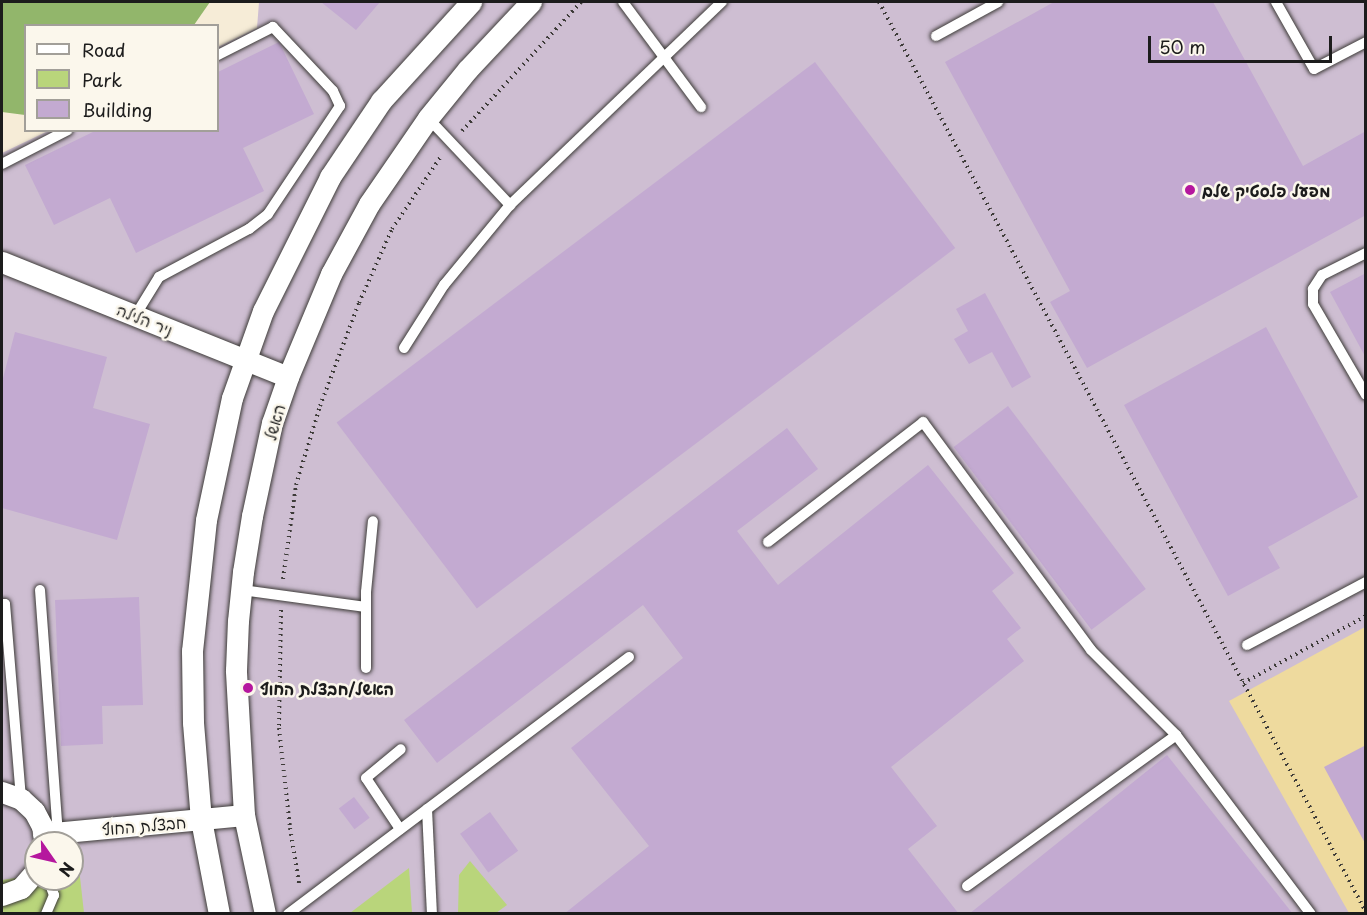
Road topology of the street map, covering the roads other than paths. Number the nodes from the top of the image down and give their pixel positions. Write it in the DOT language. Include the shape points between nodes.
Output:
graph roads {
  1 [pos="471,2"];
  2 [pos="531,2"];
  3 [pos="623,2"];
  4 [pos="722,2"];
  5 [pos="998,2"];
  6 [pos="1276,2"];
  7 [pos="936,36"];
  8 [pos="1365,42"];
  9 [pos="219,54"];
  10 [pos="664,57"];
  11 [pos="701,107"];
  12 [pos="428,118"];
  13 [pos="64,132"];
  14 [pos="2,164"];
  15 [pos="510,205"];
  16 [pos="1365,253"];
  17 [pos="2,262"];
  18 [pos="135,316"];
  19 [pos="404,348"];
  20 [pos="245,360"];
  21 [pos="288,377"];
  22 [pos="1365,395"];
  23 [pos="373,521"];
  24 [pos="768,542"];
  25 [pos="1365,582"];
  26 [pos="40,590"];
  27 [pos="242,590"];
  28 [pos="2,604"];
  29 [pos="366,608"];
  30 [pos="1247,645"];
  31 [pos="629,657"];
  32 [pos="366,668"];
  33 [pos="1176,735"];
  34 [pos="401,750"];
  35 [pos="2,792"];
  36 [pos="21,799"];
  37 [pos="427,809"];
  38 [pos="244,815"];
  39 [pos="201,820"];
  40 [pos="400,829"];
  41 [pos="46,831"];
  42 [pos="49,831"];
  43 [pos="84,833"];
  44 [pos="24,886"];
  45 [pos="967,886"];
  46 [pos="52,891"];
  47 [pos="2,895"];
  48 [pos="46,914"];
  49 [pos="219,914"];
  50 [pos="265,914"];
  51 [pos="288,914"];
  52 [pos="432,914"];
  53 [pos="1311,914"];
  1 -- 20 [label="street" via="381,102 349,146 287,258"];
  2 -- 12 [label="street, האשל"];
  3 -- 10 [label="lane"];
  4 -- 10 [label="lane"];
  5 -- 7 [label="lane"];
  6 -- 8 [label="lane" via="1314,69"];
  9 -- 18 [label="lane" via="273,27 333,91 340,106 268,214 249,229 159,277"];
  10 -- 11 [label="lane"];
  10 -- 15 [label="lane"];
  12 -- 15 [label="lane"];
  12 -- 21 [label="street, האשל" via="347,242"];
  13 -- 14 [label="lane"];
  15 -- 19 [label="lane" via="444,285"];
  16 -- 22 [label="lane" via="1322,276 1313,289 1313,304"];
  17 -- 18 [label="street, ניר הלילה"];
  18 -- 20 [label="street, ניר הלילה"];
  20 -- 21 [label="street, ניר הלילה"];
  20 -- 39 [label="street" via="232,398 211,498 196,594 193,722"];
  21 -- 27 [label="street, האשל" via="261,473"];
  23 -- 29 [label="lane"];
  24 -- 33 [label="lane" via="923,422 1091,650"];
  25 -- 30 [label="lane"];
  26 -- 42 [label="lane"];
  27 -- 29 [label="lane"];
  27 -- 38 [label="street, האשל" via="236,670"];
  28 -- 36 [label="lane"];
  29 -- 32 [label="lane"];
  31 -- 37 [label="lane"];
  33 -- 45 [label="lane"];
  33 -- 53 [label="lane"];
  34 -- 40 [label="lane" via="366,778"];
  35 -- 36 [label="street"];
  36 -- 41 [label="street" via="34,811"];
  37 -- 40 [label="lane"];
  37 -- 52 [label="lane"];
  38 -- 39 [label="street, חבצלת החוף"];
  38 -- 50 [label="street, האשל"];
  39 -- 43 [label="street, חבצלת החוף"];
  39 -- 49 [label="street"];
  40 -- 51 [label="lane"];
  44 -- 47 [label="street"];
  46 -- 48 [label="lane"];
}
